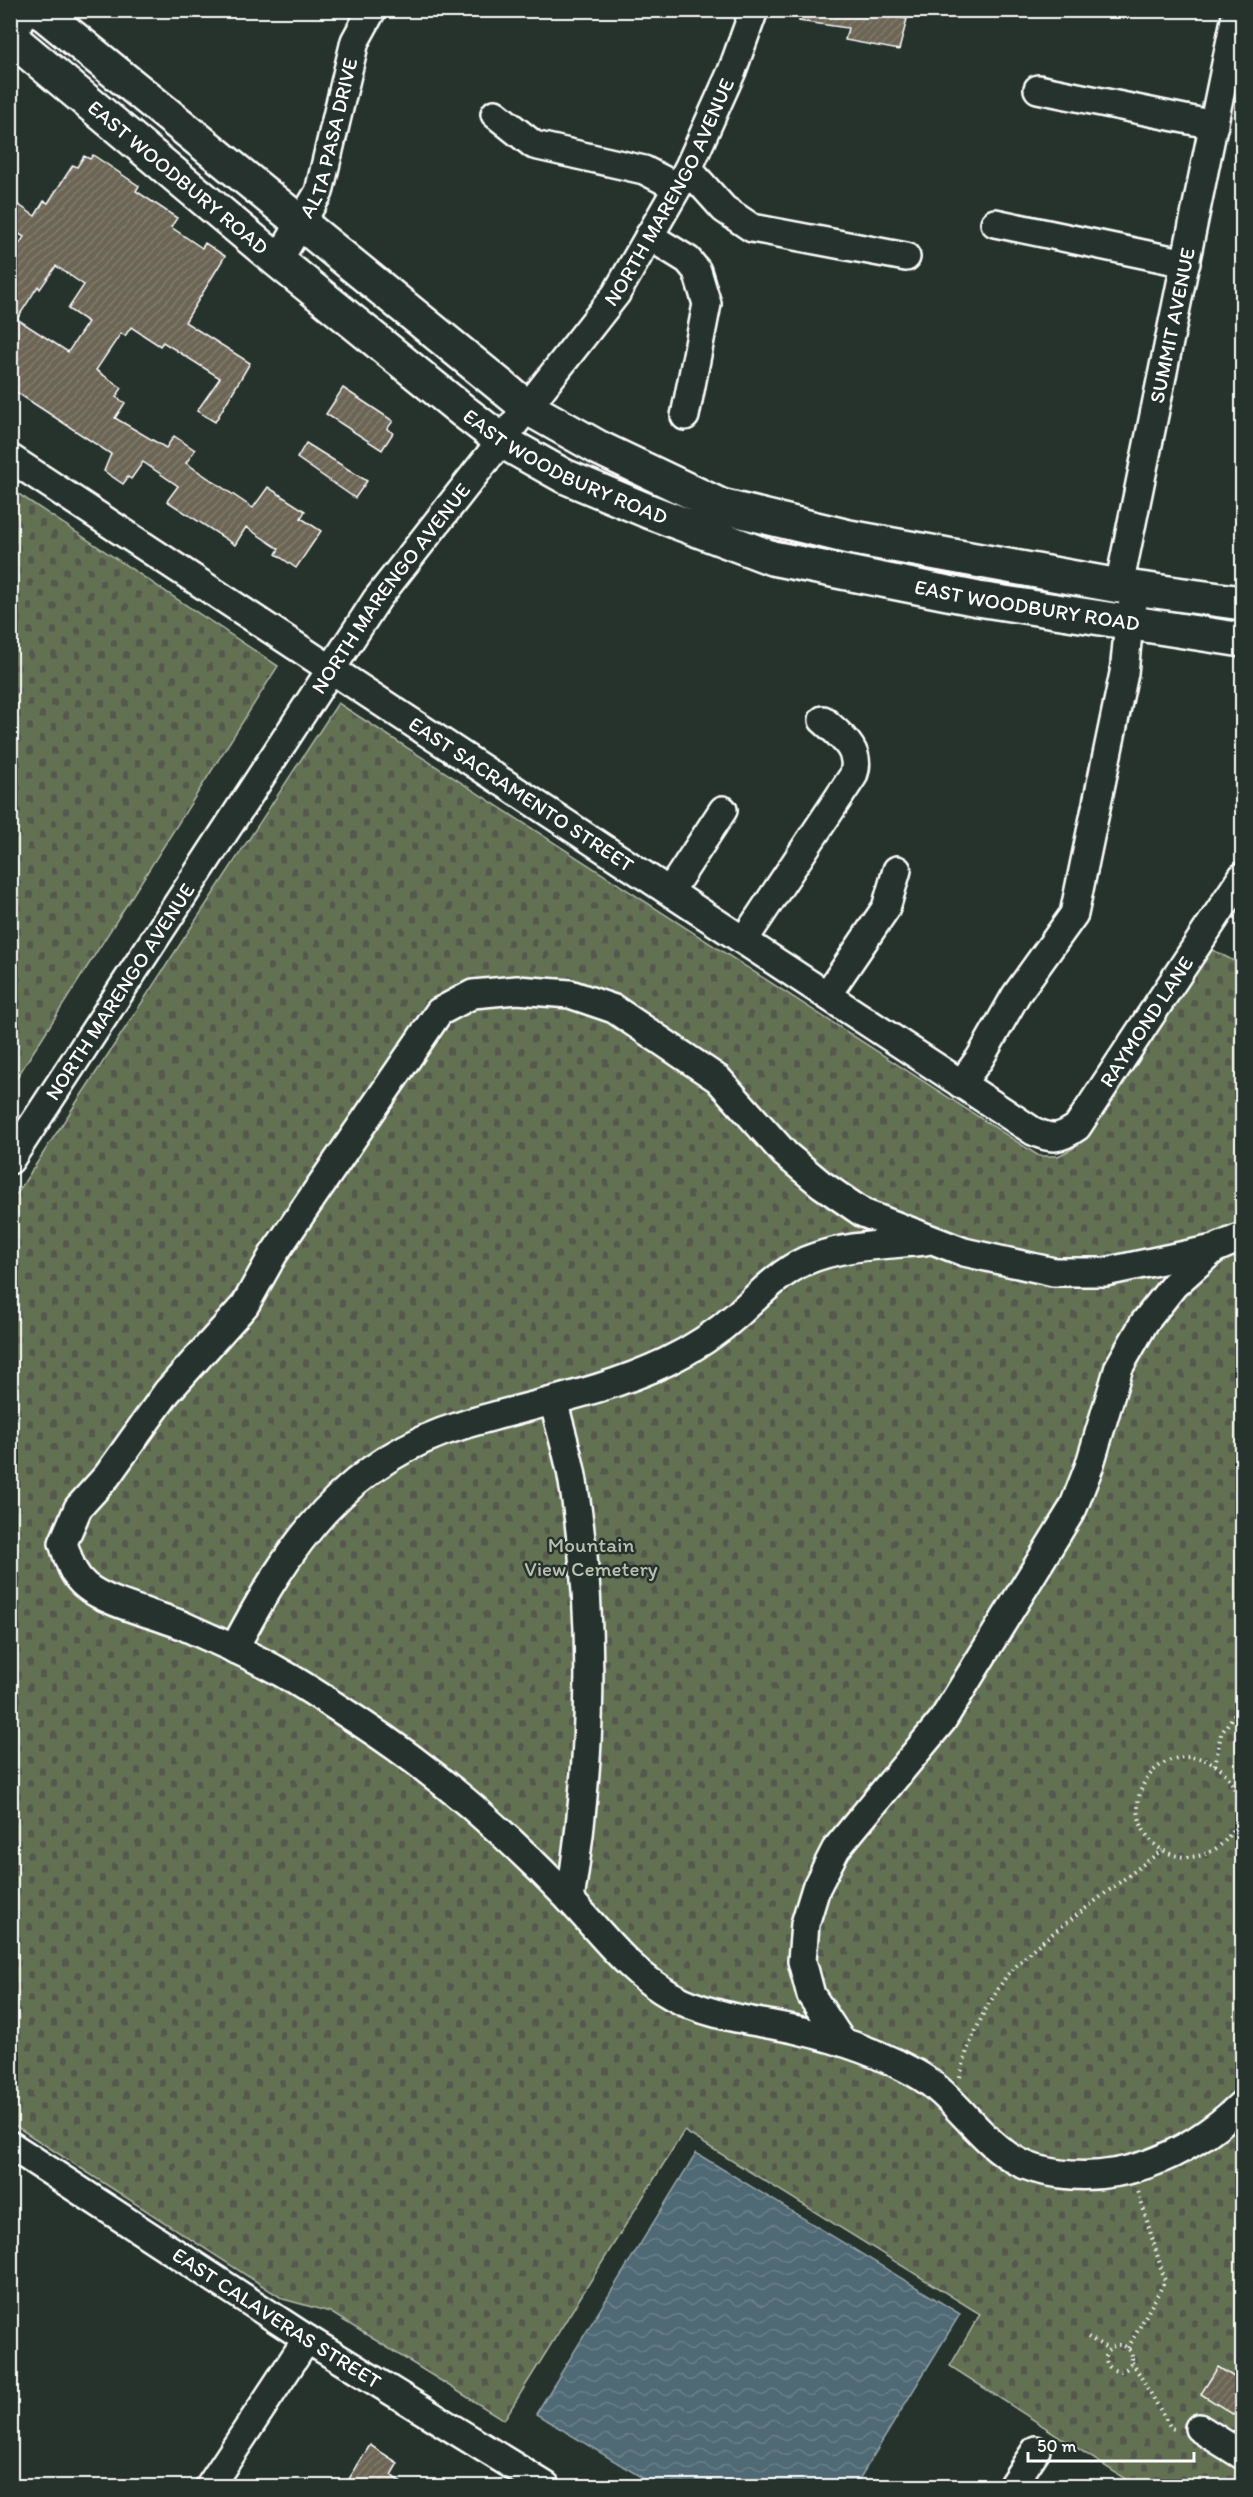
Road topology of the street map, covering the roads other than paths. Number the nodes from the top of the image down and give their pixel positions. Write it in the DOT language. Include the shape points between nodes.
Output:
graph roads {
  1 [pos="39,10"];
  2 [pos="372,10"];
  3 [pos="754,10"];
  4 [pos="1237,10"];
  5 [pos="16,29"];
  6 [pos="1231,71"];
  7 [pos="1038,89"];
  8 [pos="495,114"];
  9 [pos="1214,125"];
  10 [pos="682,178"];
  11 [pos="299,222"];
  12 [pos="995,223"];
  13 [pos="649,236"];
  14 [pos="906,257"];
  15 [pos="279,261"];
  16 [pos="1186,263"];
  17 [pos="528,408"];
  18 [pos="685,417"];
  19 [pos="502,441"];
  20 [pos="10,458"];
  21 [pos="1127,587"];
  22 [pos="1242,603"];
  23 [pos="1129,623"];
  24 [pos="1242,640"];
  25 [pos="333,668"];
  26 [pos="823,720"];
  27 [pos="723,810"];
  28 [pos="897,870"];
  29 [pos="1242,877"];
  30 [pos="670,891"];
  31 [pos="744,940"];
  32 [pos="827,995"];
  33 [pos="962,1084"];
  34 [pos="1033,1131"];
  35 [pos="10,1160"];
  36 [pos="1242,1237"];
  37 [pos="929,1241"];
  38 [pos="1214,1249"];
  39 [pos="554,1403"];
  40 [pos="234,1649"];
  41 [pos="570,1900"];
  42 [pos="842,2042"];
  43 [pos="1242,2104"];
  44 [pos="10,2145"];
  45 [pos="307,2339"];
  46 [pos="1199,2428"];
  47 [pos="1036,2450"];
  48 [pos="1242,2455"];
  49 [pos="210,2487"];
  50 [pos="546,2487"];
  51 [pos="1012,2487"];
  1 -- 11 [label="main road, EAST WOODBURY ROAD"];
  2 -- 11 [label="street, ALTA PASA DRIVE" via="355,41 319,192"];
  3 -- 10 [label="street, NORTH MARENGO AVENUE" via="732,71"];
  4 -- 6 [label="street, SUMMIT AVENUE"];
  5 -- 15 [label="main road, EAST WOODBURY ROAD"];
  6 -- 9 [label="street, SUMMIT AVENUE"];
  7 -- 9 [label="street"];
  8 -- 10 [label="street" via="534,145"];
  9 -- 16 [label="street, SUMMIT AVENUE"];
  10 -- 13 [label="street, NORTH MARENGO AVENUE"];
  10 -- 14 [label="street" via="752,228"];
  11 -- 15 [label="street, ALTA PASA DRIVE"];
  11 -- 17 [label="main road, EAST WOODBURY ROAD"];
  12 -- 16 [label="street"];
  13 -- 17 [label="street, NORTH MARENGO AVENUE" via="616,294"];
  13 -- 18 [label="street" via="688,260 697,271 707,304"];
  15 -- 19 [label="main road, EAST WOODBURY ROAD"];
  16 -- 21 [label="street, SUMMIT AVENUE"];
  17 -- 19 [label="street, NORTH MARENGO AVENUE"];
  17 -- 21 [label="main road, EAST WOODBURY ROAD" via="599,448 721,506 849,537"];
  19 -- 23 [label="main road, EAST WOODBURY ROAD" via="564,476 772,558 978,599"];
  19 -- 25 [label="street, NORTH MARENGO AVENUE" via="377,599"];
  20 -- 25 [label="street, EAST SACRAMENTO STREET"];
  21 -- 22 [label="main road, EAST WOODBURY ROAD"];
  21 -- 23 [label="street, SUMMIT AVENUE"];
  23 -- 24 [label="main road, EAST WOODBURY ROAD"];
  23 -- 33 [label="street, SUMMIT AVENUE" via="1124,673 1074,914 1016,995"];
  25 -- 30 [label="street, EAST SACRAMENTO STREET"];
  25 -- 35 [label="street, NORTH MARENGO AVENUE"];
  26 -- 31 [label="street" via="854,752 858,765"];
  27 -- 30 [label="street"];
  28 -- 32 [label="street" via="886,908"];
  29 -- 34 [label="street, RAYMOND LANE" via="1077,1127 1062,1138 1047,1138"];
  30 -- 31 [label="street, EAST SACRAMENTO STREET"];
  31 -- 32 [label="street, EAST SACRAMENTO STREET"];
  32 -- 33 [label="street, EAST SACRAMENTO STREET"];
  33 -- 34 [label="street, EAST SACRAMENTO STREET"];
  36 -- 38 [label="street"];
  37 -- 38 [label="street" via="1054,1272 1105,1272"];
  37 -- 39 [label="street" via="840,1250 804,1262 770,1285 706,1341 613,1385"];
  37 -- 40 [label="street" via="863,1213 821,1184 785,1154 718,1079 614,1009 570,994 517,990 473,994 438,1012 273,1255 245,1305 167,1392 107,1476 78,1508 63,1543 74,1575 89,1589"];
  38 -- 42 [label="street" via="1174,1285 1144,1323 1119,1367 1073,1508 942,1721 836,1849 816,1888 805,1924 802,1961 811,1995"];
  39 -- 40 [label="street" via="460,1426 415,1444 367,1473 328,1506 294,1545"];
  39 -- 41 [label="street" via="573,1482 590,1688 582,1820"];
  40 -- 41 [label="street" via="280,1671 411,1758 491,1825"];
  41 -- 42 [label="street" via="611,1949 643,1978 675,1998 719,2014"];
  42 -- 43 [label="street" via="915,2072 954,2101 1008,2157 1034,2168 1066,2174 1097,2175 1135,2169 1166,2158 1223,2122"];
  44 -- 45 [label="street, EAST CALAVERAS STREET"];
  45 -- 49 [label="street"];
  45 -- 50 [label="street, EAST CALAVERAS STREET"];
  46 -- 48 [label="street"];
  47 -- 51 [label="street"];
}
